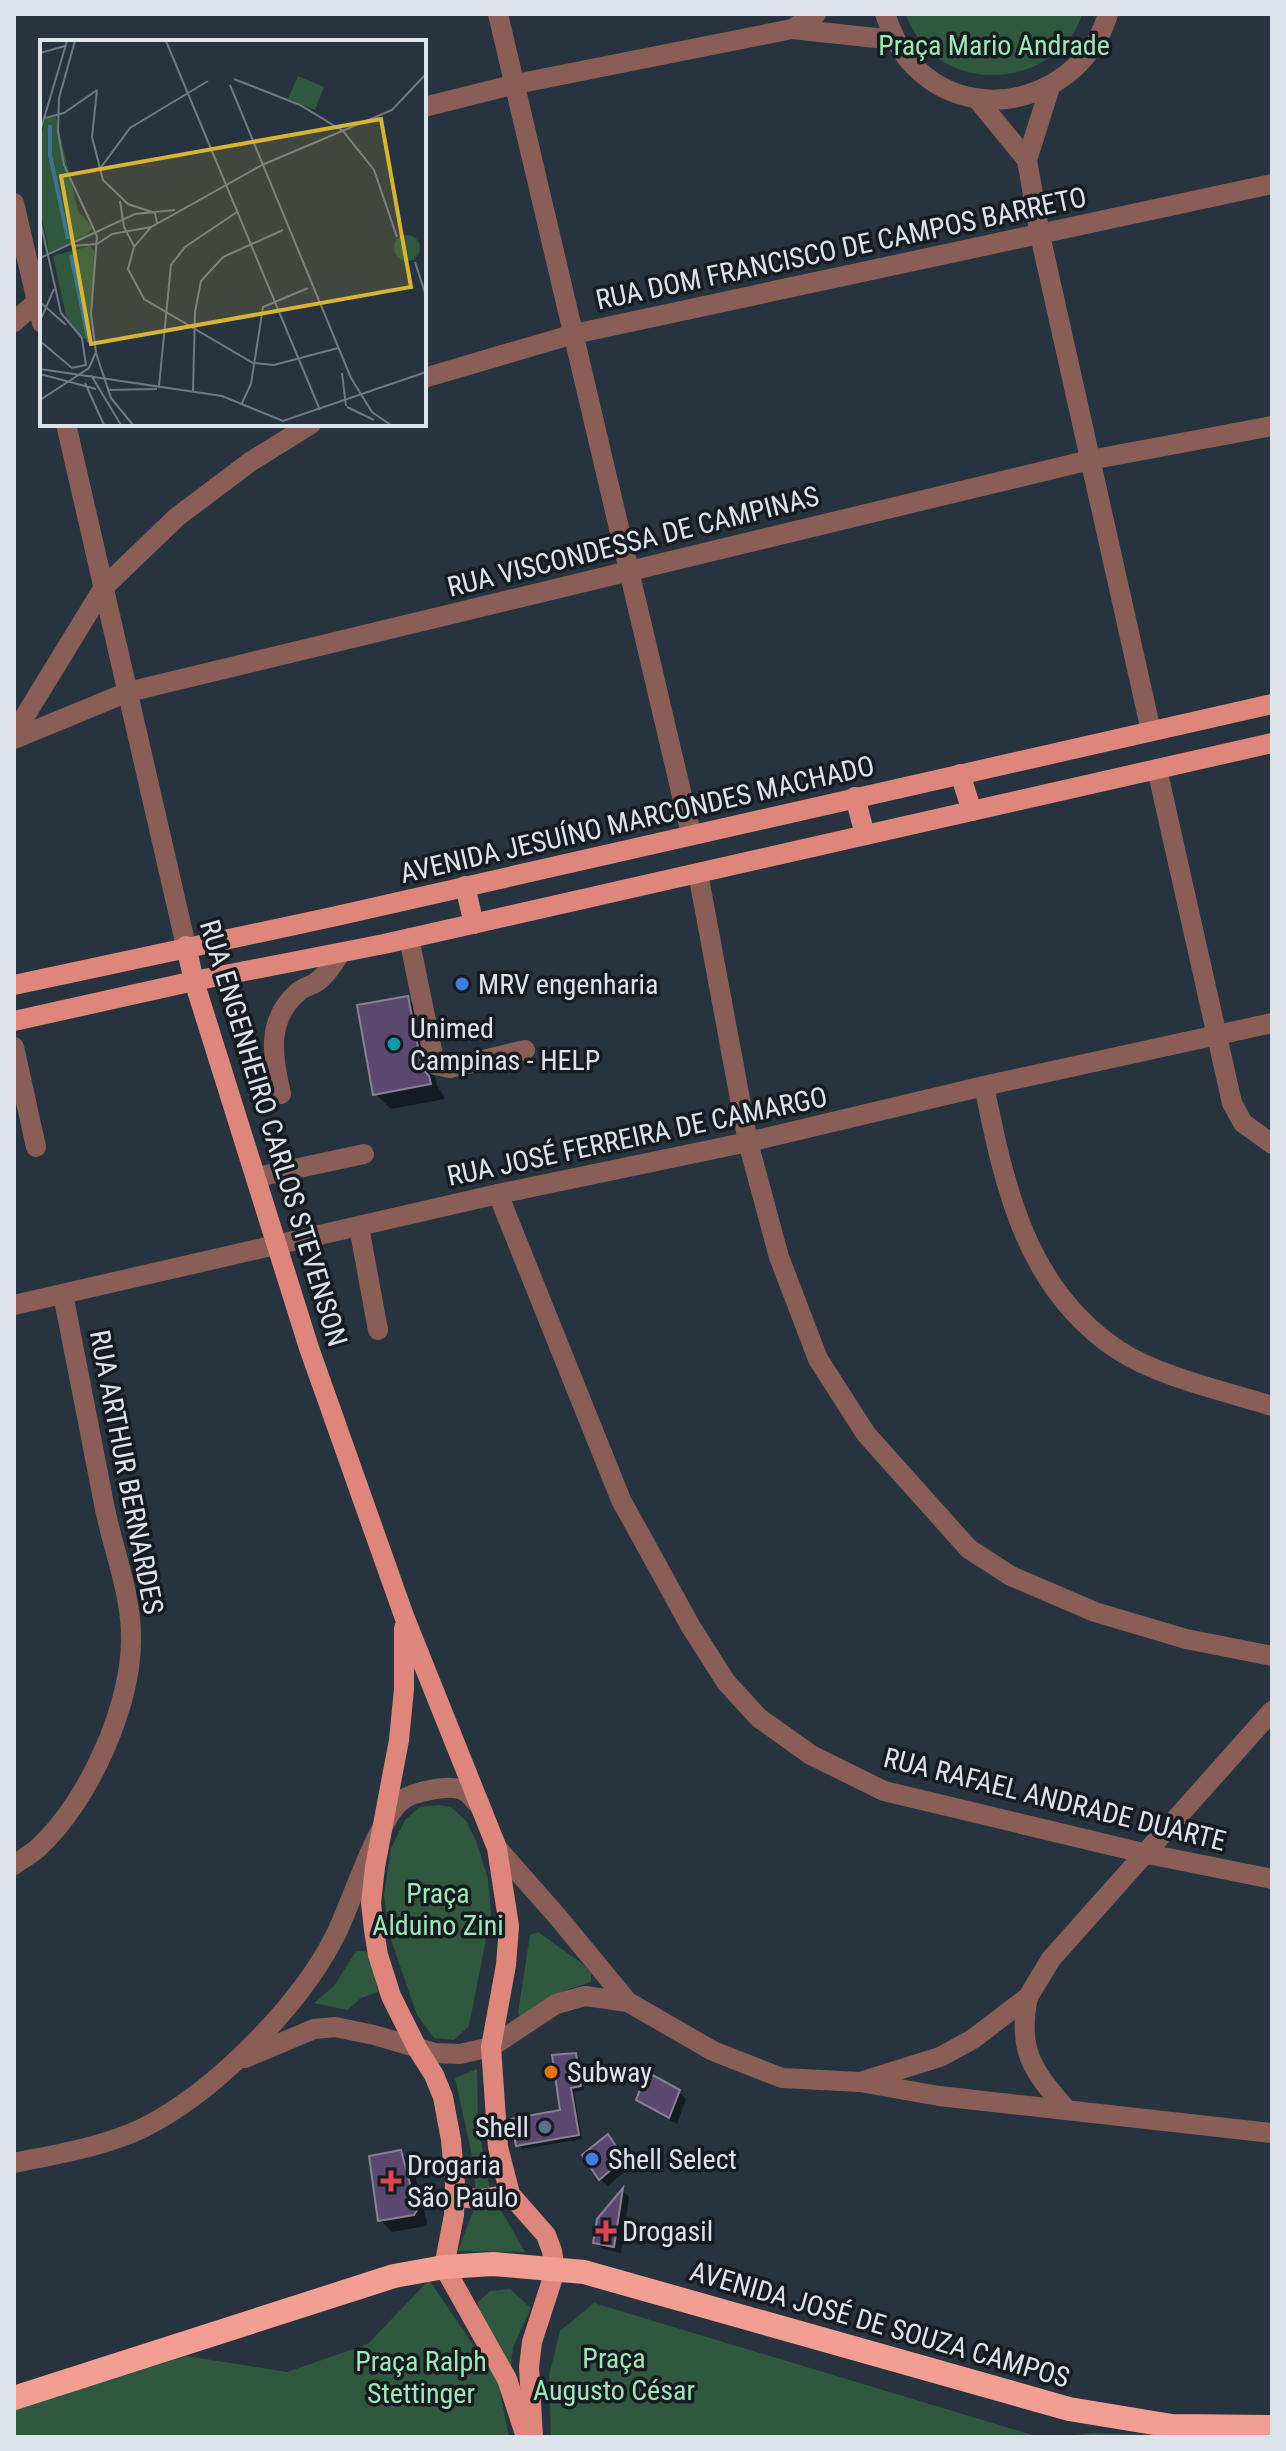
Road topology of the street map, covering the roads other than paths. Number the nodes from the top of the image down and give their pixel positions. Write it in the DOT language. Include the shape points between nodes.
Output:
graph roads {
  1 [pos="498,14"];
  2 [pos="816,14"];
  3 [pos="885,14"];
  4 [pos="1108,14"];
  5 [pos="792,29"];
  6 [pos="895,40"];
  7 [pos="516,84"];
  8 [pos="1050,87"];
  9 [pos="977,99"];
  10 [pos="426,106"];
  11 [pos="1027,160"];
  12 [pos="1272,184"];
  13 [pos="14,203"];
  14 [pos="1040,235"];
  15 [pos="39,298"];
  16 [pos="14,322"];
  17 [pos="574,334"];
  18 [pos="426,377"];
  19 [pos="66,426"];
  20 [pos="308,426"];
  21 [pos="1272,426"];
  22 [pos="1090,460"];
  23 [pos="631,570"];
  24 [pos="104,587"];
  25 [pos="128,692"];
  26 [pos="1272,704"];
  27 [pos="1151,731"];
  28 [pos="14,737"];
  29 [pos="1272,743"];
  30 [pos="1157,769"];
  31 [pos="960,774"];
  32 [pos="855,797"];
  33 [pos="972,811"];
  34 [pos="691,834"];
  35 [pos="865,835"];
  36 [pos="698,873"];
  37 [pos="465,886"];
  38 [pos="332,917"];
  39 [pos="474,924"];
  40 [pos="409,938"];
  41 [pos="186,946"];
  42 [pos="340,954"];
  43 [pos="194,981"];
  44 [pos="21,983"];
  45 [pos="36,1016"];
  46 [pos="14,1021"];
  47 [pos="1272,1023"];
  48 [pos="1218,1035"];
  49 [pos="14,1047"];
  50 [pos="525,1050"];
  51 [pos="984,1086"];
  52 [pos="281,1094"];
  53 [pos="748,1142"];
  54 [pos="1272,1144"];
  55 [pos="36,1147"];
  56 [pos="364,1154"];
  57 [pos="257,1177"];
  58 [pos="498,1194"];
  59 [pos="359,1227"];
  60 [pos="277,1247"];
  61 [pos="63,1294"];
  62 [pos="14,1305"];
  63 [pos="378,1330"];
  64 [pos="1272,1406"];
  65 [pos="404,1616"];
  66 [pos="1272,1656"];
  67 [pos="1272,1711"];
  68 [pos="477,1803"];
  69 [pos="382,1828"];
  70 [pos="497,1848"];
  71 [pos="1143,1853"];
  72 [pos="14,1865"];
  73 [pos="1272,1879"];
  74 [pos="1028,1997"];
  75 [pos="628,2002"];
  76 [pos="491,2047"];
  77 [pos="417,2048"];
  78 [pos="940,2057"];
  79 [pos="233,2064"];
  80 [pos="860,2082"];
  81 [pos="939,2096"];
  82 [pos="1066,2109"];
  83 [pos="1272,2133"];
  84 [pos="14,2163"];
  85 [pos="510,2194"];
  86 [pos="455,2197"];
  87 [pos="444,2267"];
  88 [pos="555,2271"];
  89 [pos="14,2398"];
  90 [pos="1272,2427"];
  91 [pos="526,2437"];
  92 [pos="533,2437"];
  1 -- 7 [label="street"];
  2 -- 5 [label="street"];
  3 -- 6 [label="street"];
  4 -- 8 [label="street" via="1081,64"];
  5 -- 6 [label="street"];
  5 -- 7 [label="street"];
  6 -- 9 [label="street" via="915,68 944,88"];
  7 -- 10 [label="street"];
  7 -- 17 [label="street"];
  8 -- 9 [label="street" via="1014,99"];
  8 -- 11 [label="street"];
  9 -- 11 [label="street"];
  11 -- 14 [label="street"];
  12 -- 14 [label="street, RUA DOM FRANCISCO DE CAMPOS BARRETO"];
  13 -- 15 [label="street"];
  14 -- 17 [label="street, RUA DOM FRANCISCO DE CAMPOS BARRETO"];
  14 -- 22 [label="street"];
  15 -- 16 [label="street"];
  17 -- 18 [label="street, RUA DOM FRANCISCO DE CAMPOS BARRETO"];
  17 -- 23 [label="street"];
  19 -- 24 [label="street, RUA ENGENHEIRO CARLOS STEVENSON"];
  20 -- 24 [label="street" via="177,517"];
  21 -- 22 [label="street, RUA VISCONDESSA DE CAMPINAS"];
  22 -- 23 [label="street, RUA VISCONDESSA DE CAMPINAS"];
  22 -- 27 [label="street"];
  23 -- 25 [label="street, RUA VISCONDESSA DE CAMPINAS"];
  23 -- 34 [label="street"];
  24 -- 25 [label="street, RUA ENGENHEIRO CARLOS STEVENSON"];
  24 -- 28 [label="street"];
  25 -- 28 [label="street, RUA VISCONDESSA DE CAMPINAS"];
  25 -- 41 [label="street, RUA ENGENHEIRO CARLOS STEVENSON"];
  26 -- 27 [label="main road, AVENIDA JESUÍNO MARCONDES MACHADO"];
  27 -- 31 [label="main road, AVENIDA JESUÍNO MARCONDES MACHADO"];
  29 -- 30 [label="main road"];
  30 -- 33 [label="main road"];
  30 -- 48 [label="street"];
  31 -- 32 [label="main road, AVENIDA JESUÍNO MARCONDES MACHADO"];
  31 -- 33 [label="main road"];
  32 -- 34 [label="main road, AVENIDA JESUÍNO MARCONDES MACHADO"];
  32 -- 35 [label="main road"];
  33 -- 35 [label="main road"];
  34 -- 37 [label="main road, AVENIDA JESUÍNO MARCONDES MACHADO"];
  35 -- 36 [label="main road"];
  36 -- 39 [label="main road"];
  36 -- 53 [label="street"];
  37 -- 38 [label="main road, AVENIDA JESUÍNO MARCONDES MACHADO"];
  37 -- 39 [label="main road"];
  38 -- 41 [label="main road, AVENIDA JESUÍNO MARCONDES MACHADO"];
  38 -- 42 [label="main road"];
  39 -- 40 [label="main road"];
  40 -- 42 [label="main road"];
  40 -- 50 [label="street" via="435,1065 450,1068"];
  41 -- 43 [label="main road, RUA ENGENHEIRO CARLOS STEVENSON"];
  41 -- 44 [label="main road, AVENIDA JESUÍNO MARCONDES MACHADO"];
  42 -- 43 [label="main road"];
  42 -- 52 [label="street" via="280,1016 272,1052"];
  43 -- 45 [label="main road"];
  43 -- 57 [label="main road, RUA ENGENHEIRO CARLOS STEVENSON"];
  44 -- 45 [label="main road"];
  45 -- 46 [label="main road"];
  47 -- 48 [label="street, RUA JOSÉ FERREIRA DE CAMARGO"];
  48 -- 51 [label="street, RUA JOSÉ FERREIRA DE CAMARGO"];
  48 -- 54 [label="street" via="1232,1103 1243,1123"];
  49 -- 55 [label="street"];
  51 -- 53 [label="street, RUA JOSÉ FERREIRA DE CAMARGO"];
  51 -- 64 [label="street" via="1016,1215 1044,1274 1073,1315 1119,1351 1175,1376"];
  53 -- 58 [label="street, RUA JOSÉ FERREIRA DE CAMARGO"];
  53 -- 66 [label="street" via="779,1257 818,1359 866,1434 969,1549 1011,1576 1095,1612 1186,1639"];
  56 -- 57 [label="street"];
  57 -- 60 [label="main road, RUA ENGENHEIRO CARLOS STEVENSON"];
  58 -- 59 [label="street, RUA JOSÉ FERREIRA DE CAMARGO"];
  58 -- 71 [label="street, RUA RAFAEL ANDRADE DUARTE" via="621,1500 691,1627 726,1682 759,1718 811,1755 884,1791"];
  59 -- 60 [label="street, RUA JOSÉ FERREIRA DE CAMARGO"];
  59 -- 63 [label="street"];
  60 -- 61 [label="street, RUA JOSÉ FERREIRA DE CAMARGO"];
  60 -- 65 [label="main road, RUA ENGENHEIRO CARLOS STEVENSON"];
  61 -- 62 [label="street, RUA JOSÉ FERREIRA DE CAMARGO"];
  61 -- 72 [label="street, RUA ARTHUR BERNARDES" via="112,1545 126,1590 131,1636 126,1682 94,1775 39,1847"];
  65 -- 68 [label="main road, RUA ENGENHEIRO CARLOS STEVENSON"];
  65 -- 69 [label="main road, RUA ENGENHEIRO CARLOS STEVENSON" via="399,1740"];
  67 -- 71 [label="street"];
  68 -- 69 [label="street" via="463,1790 428,1790 401,1800"];
  68 -- 70 [label="main road, RUA ENGENHEIRO CARLOS STEVENSON"];
  69 -- 77 [label="main road, RUA ENGENHEIRO CARLOS STEVENSON" via="371,1903 374,1930 391,1996"];
  69 -- 79 [label="street" via="324,1959"];
  70 -- 75 [label="street"];
  70 -- 76 [label="main road, RUA ENGENHEIRO CARLOS STEVENSON" via="509,1926"];
  71 -- 73 [label="street, RUA RAFAEL ANDRADE DUARTE"];
  71 -- 74 [label="street" via="1051,1959"];
  74 -- 78 [label="street"];
  74 -- 82 [label="street" via="1022,2023 1027,2055"];
  75 -- 76 [label="street" via="585,1996 556,2004"];
  75 -- 80 [label="street" via="713,2051 782,2078"];
  76 -- 77 [label="street" via="445,2055"];
  76 -- 85 [label="main road" via="498,2147"];
  77 -- 79 [label="street" via="335,2027 314,2029"];
  77 -- 86 [label="main road" via="443,2097"];
  78 -- 80 [label="street"];
  78 -- 81 [label="street" via="933,2083"];
  79 -- 84 [label="street" via="142,2128"];
  80 -- 81 [label="street"];
  81 -- 82 [label="street"];
  82 -- 83 [label="street"];
  85 -- 86 [label="main road"];
  85 -- 88 [label="main road" via="546,2235"];
  86 -- 87 [label="main road"];
  87 -- 88 [label="highway, AVENIDA JOSÉ DE SOUZA CAMPOS" via="493,2264"];
  87 -- 89 [label="highway, AVENIDA JOSÉ DE SOUZA CAMPOS" via="394,2276"];
  87 -- 91 [label="main road" via="494,2352"];
  88 -- 90 [label="highway, AVENIDA JOSÉ DE SOUZA CAMPOS" via="584,2272 1069,2409 1172,2426"];
  88 -- 92 [label="main road" via="532,2342"];
}
